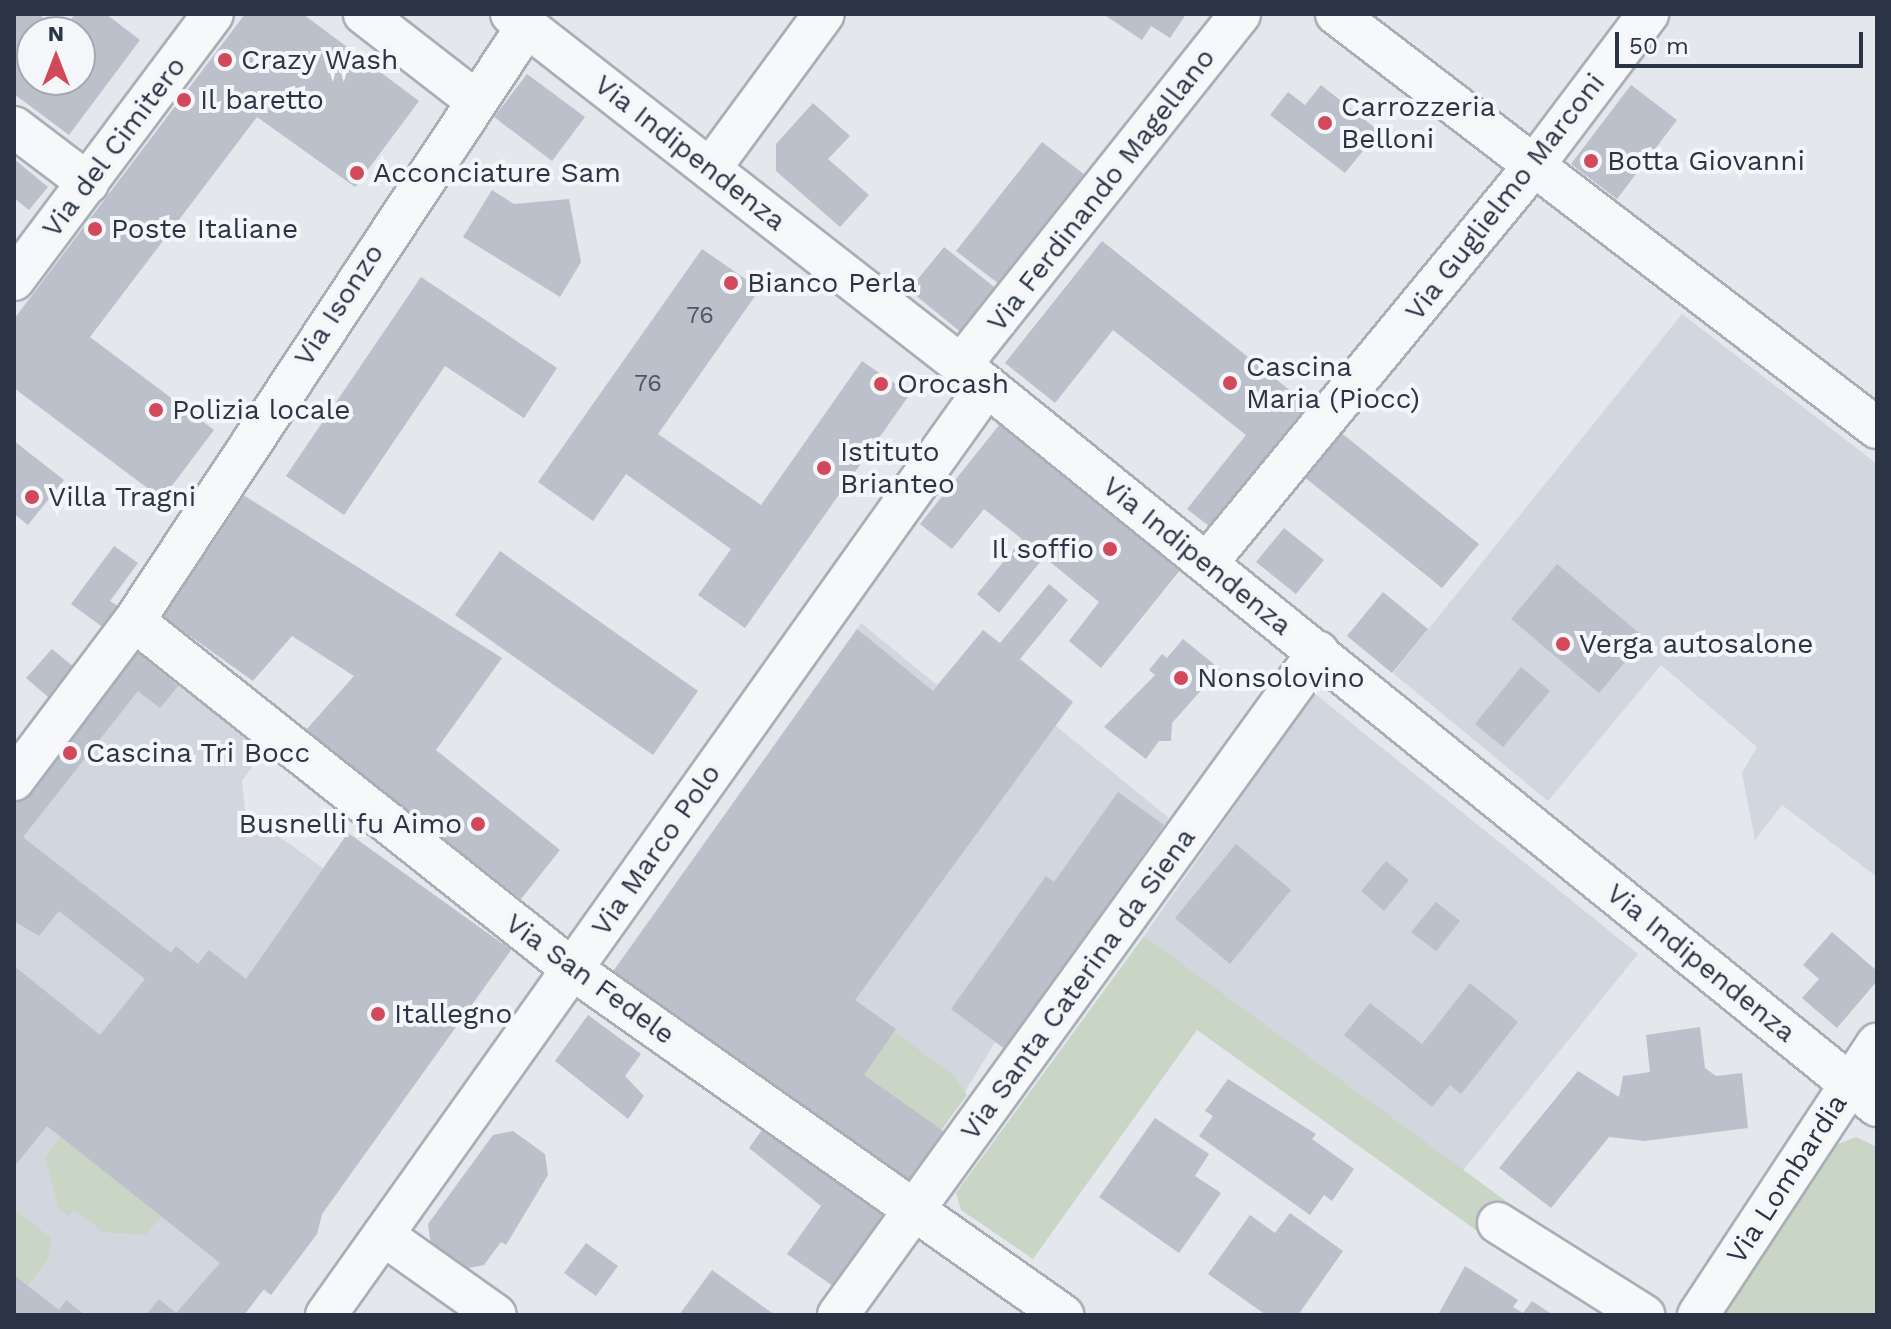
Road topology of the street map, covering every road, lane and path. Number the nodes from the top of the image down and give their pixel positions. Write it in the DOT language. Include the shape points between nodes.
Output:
graph roads {
  1 [pos="213,14"];
  2 [pos="364,14"];
  3 [pos="824,14"];
  4 [pos="1240,14"];
  5 [pos="1336,14"];
  6 [pos="1648,14"];
  7 [pos="519,20"];
  8 [pos="476,101"];
  9 [pos="14,127"];
  10 [pos="1532,168"];
  11 [pos="710,169"];
  12 [pos="88,183"];
  13 [pos="14,280"];
  14 [pos="974,376"];
  15 [pos="1877,428"];
  16 [pos="1207,563"];
  17 [pos="134,621"];
  18 [pos="1318,652"];
  19 [pos="14,780"];
  20 [pos="572,969"];
  21 [pos="1877,1044"];
  22 [pos="1864,1094"];
  23 [pos="913,1210"];
  24 [pos="1498,1223"];
  25 [pos="383,1235"];
  26 [pos="326,1315"];
  27 [pos="496,1315"];
  28 [pos="838,1315"];
  29 [pos="1063,1315"];
  30 [pos="1644,1315"];
  31 [pos="1698,1315"];
  1 -- 12 [label="street, Via del Cimitero"];
  2 -- 8 [label="street"];
  3 -- 11 [label="street"];
  4 -- 14 [label="street, Via Ferdinando Magellano"];
  5 -- 10 [label="street"];
  6 -- 10 [label="street, Via Guglielmo Marconi"];
  7 -- 8 [label="street, Via Isonzo"];
  7 -- 11 [label="street, Via Indipendenza"];
  8 -- 17 [label="street, Via Isonzo"];
  9 -- 12 [label="street"];
  10 -- 15 [label="street"];
  10 -- 16 [label="street, Via Guglielmo Marconi"];
  11 -- 14 [label="street, Via Indipendenza"];
  12 -- 13 [label="street, Via del Cimitero"];
  14 -- 16 [label="street, Via Indipendenza"];
  14 -- 20 [label="street, Via Marco Polo"];
  16 -- 18 [label="street, Via Indipendenza"];
  17 -- 19 [label="street, Via Isonzo"];
  17 -- 20 [label="street, Via San Fedele"];
  18 -- 22 [label="street, Via Indipendenza"];
  18 -- 23 [label="street, Via Santa Caterina da Siena"];
  20 -- 23 [label="street, Via San Fedele"];
  20 -- 25 [label="street, Via Marco Polo"];
  21 -- 22 [label="street, Via Lombardia"];
  22 -- 31 [label="street, Via Lombardia"];
  23 -- 28 [label="street, Via Santa Caterina da Siena"];
  23 -- 29 [label="street, Via San Fedele"];
  24 -- 30 [label="street"];
  25 -- 26 [label="street, Via Marco Polo"];
  25 -- 27 [label="street"];
}
